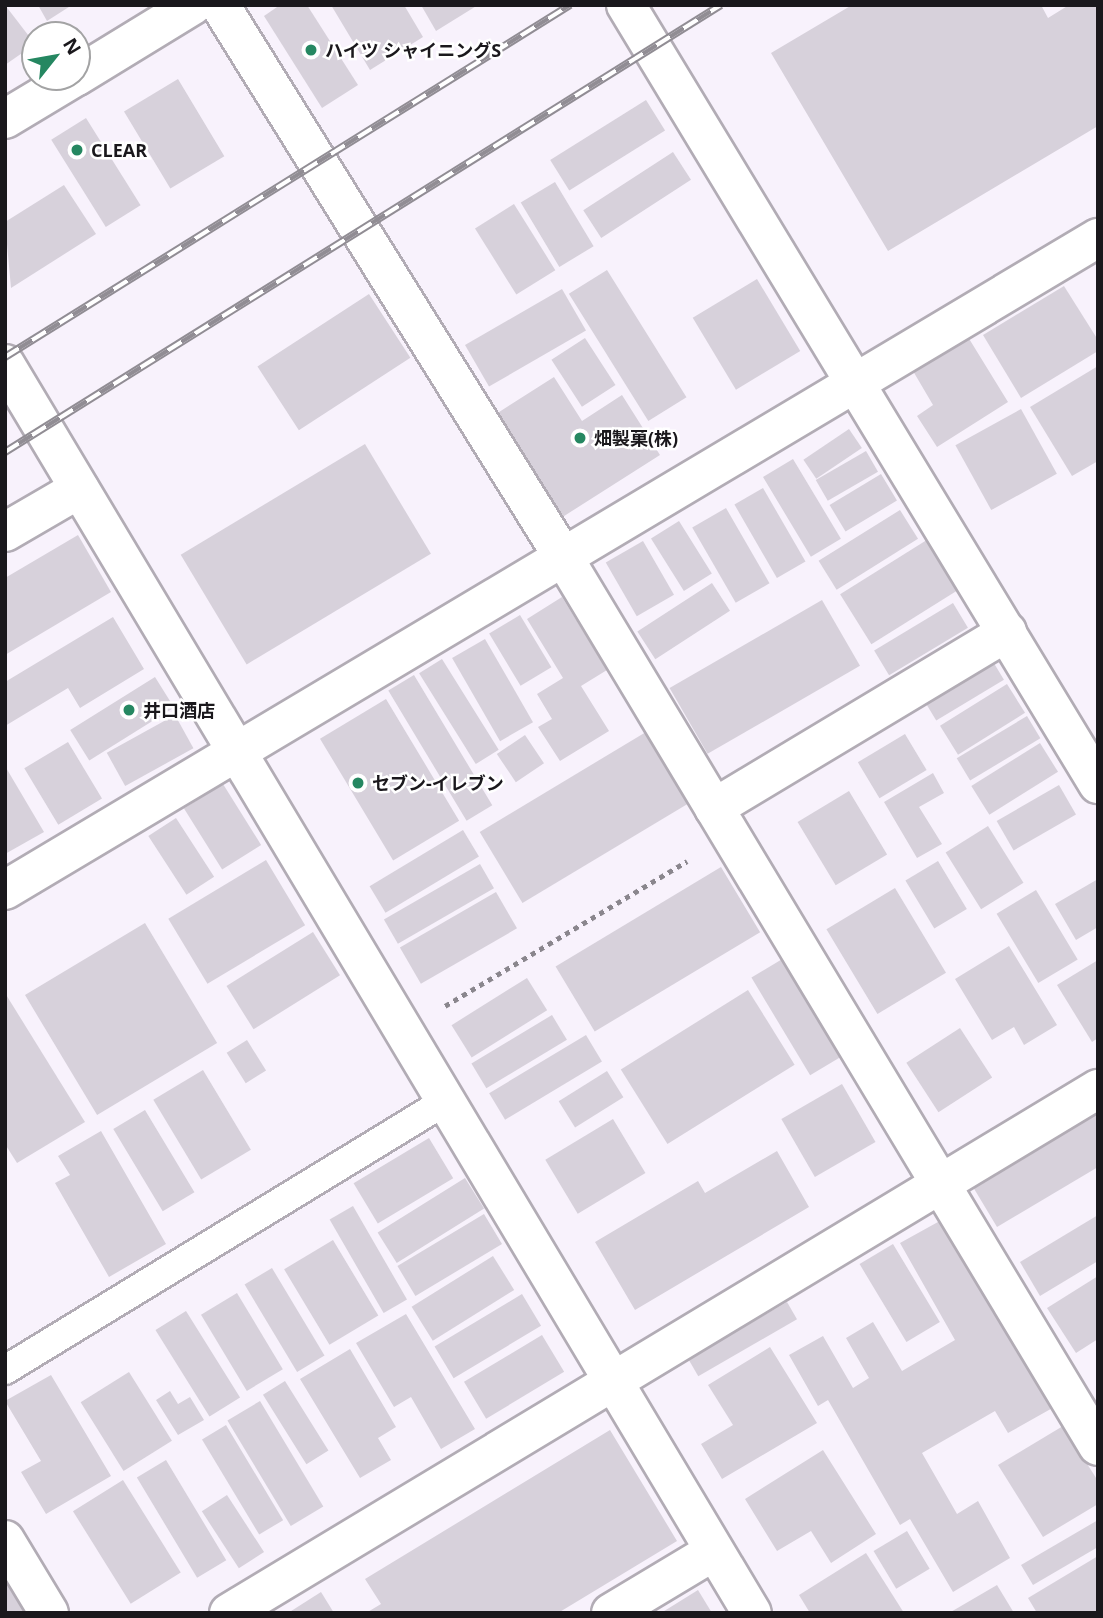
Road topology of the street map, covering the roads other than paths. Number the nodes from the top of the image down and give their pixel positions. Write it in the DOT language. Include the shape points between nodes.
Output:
graph roads {
  1 [pos="193,5"];
  2 [pos="220,5"];
  3 [pos="626,5"];
  4 [pos="91,67"];
  5 [pos="51,91"];
  6 [pos="5,119"];
  7 [pos="1098,238"];
  8 [pos="5,364"];
  9 [pos="855,384"];
  10 [pos="79,489"];
  11 [pos="5,532"];
  12 [pos="564,558"];
  13 [pos="1007,632"];
  14 [pos="234,751"];
  15 [pos="1098,785"];
  16 [pos="722,822"];
  17 [pos="5,890"];
  18 [pos="1098,1089"];
  19 [pos="444,1102"];
  20 [pos="941,1185"];
  21 [pos="5,1370"];
  22 [pos="610,1379"];
  23 [pos="1098,1446"];
  24 [pos="5,1540"];
  25 [pos="714,1551"];
  26 [pos="49,1613"];
  27 [pos="229,1613"];
  28 [pos="611,1613"];
  29 [pos="752,1613"];
  1 -- 4 [label="street"];
  2 -- 12 [label="street"];
  3 -- 9 [label="street"];
  5 -- 6 [label="street"];
  7 -- 9 [label="street"];
  8 -- 10 [label="street"];
  9 -- 12 [label="street"];
  9 -- 13 [label="street"];
  10 -- 11 [label="street"];
  10 -- 14 [label="street"];
  12 -- 14 [label="street"];
  12 -- 16 [label="street"];
  13 -- 15 [label="street"];
  13 -- 16 [label="street"];
  14 -- 17 [label="street"];
  14 -- 19 [label="street"];
  16 -- 20 [label="street"];
  18 -- 20 [label="street"];
  19 -- 21 [label="lane"];
  19 -- 22 [label="street"];
  20 -- 22 [label="street"];
  20 -- 23 [label="street"];
  22 -- 25 [label="street"];
  22 -- 27 [label="street"];
  24 -- 26 [label="street"];
  25 -- 28 [label="street"];
  25 -- 29 [label="street"];
}
